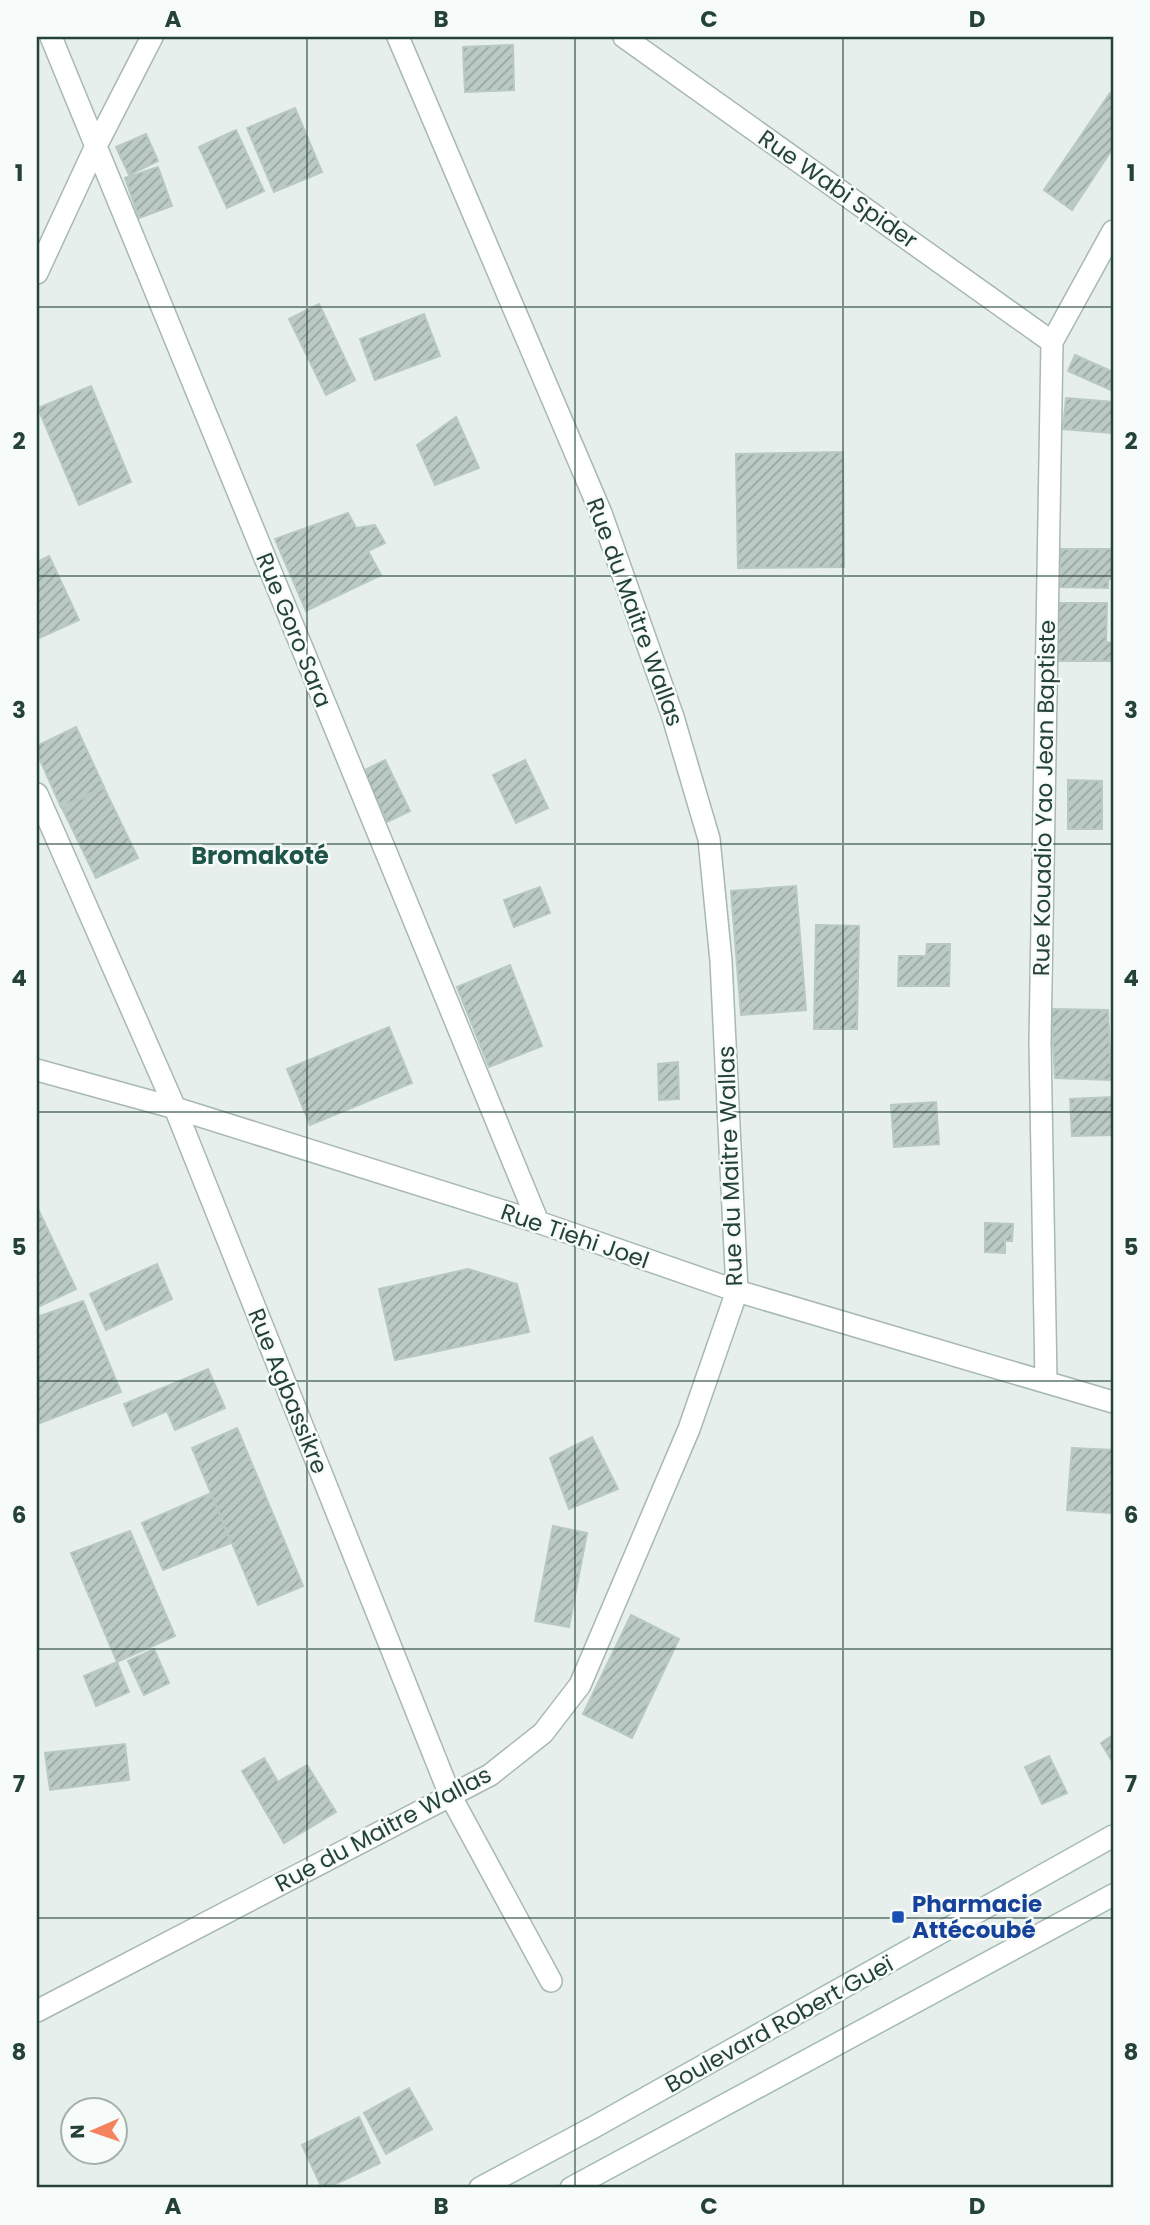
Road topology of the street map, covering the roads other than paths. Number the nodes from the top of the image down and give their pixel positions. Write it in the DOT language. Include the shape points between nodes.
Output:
graph roads {
  1 [pos="51,37"];
  2 [pos="152,37"];
  3 [pos="624,37"];
  4 [pos="401,38"];
  5 [pos="95,148"];
  6 [pos="1113,231"];
  7 [pos="37,273"];
  8 [pos="1052,342"];
  9 [pos="37,794"];
  10 [pos="37,1070"];
  11 [pos="175,1108"];
  12 [pos="538,1222"];
  13 [pos="737,1291"];
  14 [pos="1046,1382"];
  15 [pos="1113,1402"];
  16 [pos="450,1795"];
  17 [pos="1113,1836"];
  18 [pos="1113,1895"];
  19 [pos="551,1981"];
  20 [pos="37,2011"];
  21 [pos="480,2188"];
  22 [pos="571,2188"];
  1 -- 5 [label="street, Rue Goro Sara"];
  2 -- 5 [label="street"];
  3 -- 8 [label="street, Rue Wabi Spider"];
  4 -- 13 [label="street, Rue du Maitre Wallas" via="601,513 673,718 709,839 721,961"];
  5 -- 7 [label="street"];
  5 -- 12 [label="street, Rue Goro Sara"];
  6 -- 8 [label="street, Rue Kouadio Yao Jean Baptiste"];
  8 -- 14 [label="street, Rue Kouadio Yao Jean Baptiste" via="1040,1042"];
  9 -- 11 [label="street, Rue Agbassikre"];
  10 -- 11 [label="street, Rue Tiehi Joel"];
  11 -- 12 [label="street, Rue Tiehi Joel"];
  11 -- 16 [label="street, Rue Agbassikre"];
  12 -- 13 [label="street, Rue Tiehi Joel"];
  13 -- 14 [label="street, Rue Tiehi Joel"];
  13 -- 16 [label="street, Rue du Maitre Wallas" via="689,1429 580,1685 542,1733 490,1775"];
  14 -- 15 [label="street, Rue Tiehi Joel"];
  16 -- 19 [label="street, Rue Agbassikre"];
  16 -- 20 [label="street, Rue du Maitre Wallas"];
  17 -- 21 [label="street, Boulevard Robert Gueï"];
  18 -- 22 [label="street, Boulevard Robert Gueï"];
}
